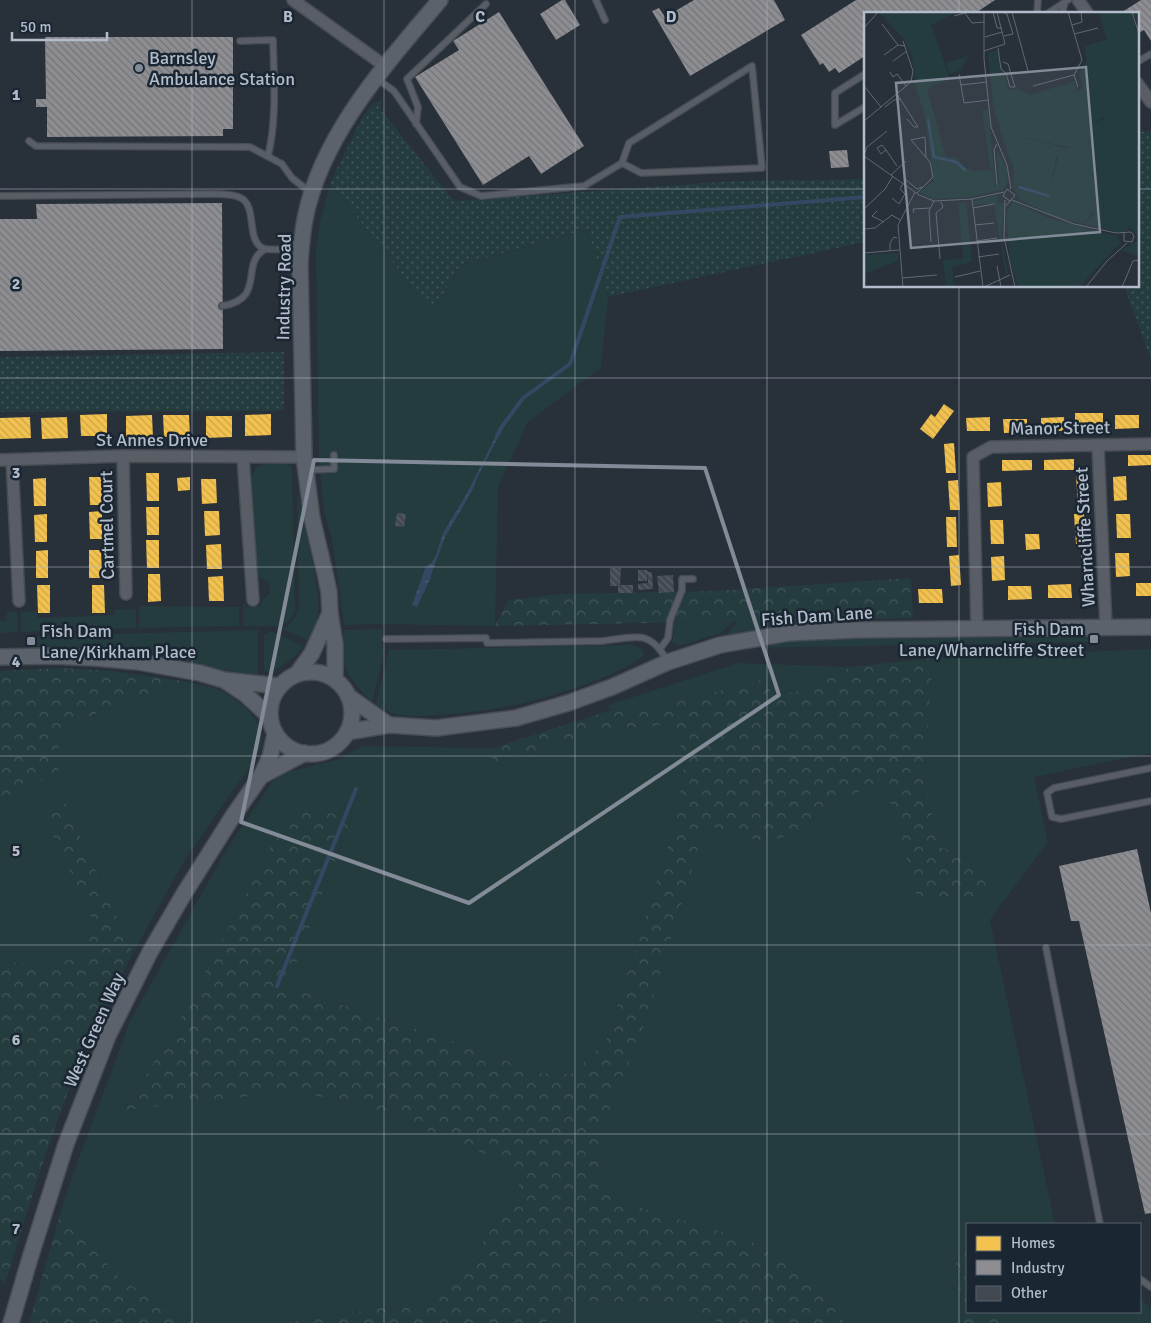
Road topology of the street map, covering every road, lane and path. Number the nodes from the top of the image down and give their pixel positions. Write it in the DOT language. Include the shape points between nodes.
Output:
graph roads {
  1 [pos="293,0"];
  2 [pos="440,0"];
  3 [pos="596,0"];
  4 [pos="1078,0"];
  5 [pos="1067,1"];
  6 [pos="486,4"];
  7 [pos="1050,12"];
  8 [pos="1087,12"];
  9 [pos="605,20"];
  10 [pos="240,41"];
  11 [pos="1151,54"];
  12 [pos="1138,61"];
  13 [pos="380,72"];
  14 [pos="864,75"];
  15 [pos="1138,84"];
  16 [pos="1151,102"];
  17 [pos="864,108"];
  18 [pos="416,124"];
  19 [pos="28,141"];
  20 [pos="268,156"];
  21 [pos="622,163"];
  22 [pos="312,194"];
  23 [pos="0,196"];
  24 [pos="302,238"];
  25 [pos="264,248"];
  26 [pos="289,249"];
  27 [pos="300,264"];
  28 [pos="222,306"];
  29 [pos="1151,444"];
  30 [pos="1098,445"];
  31 [pos="334,454"];
  32 [pos="123,456"];
  33 [pos="243,457"];
  34 [pos="0,460"];
  35 [pos="12,460"];
  36 [pos="305,464"];
  37 [pos="693,580"];
  38 [pos="256,593"];
  39 [pos="126,594"];
  40 [pos="19,601"];
  41 [pos="330,613"];
  42 [pos="1106,627"];
  43 [pos="1151,627"];
  44 [pos="977,629"];
  45 [pos="386,639"];
  46 [pos="664,655"];
  47 [pos="0,657"];
  48 [pos="297,674"];
  49 [pos="224,680"];
  50 [pos="335,680"];
  51 [pos="280,686"];
  52 [pos="348,696"];
  53 [pos="270,717"];
  54 [pos="389,726"];
  55 [pos="347,732"];
  56 [pos="276,734"];
  57 [pos="305,753"];
  58 [pos="1151,768"];
  59 [pos="261,776"];
  60 [pos="1151,801"];
  61 [pos="1046,948"];
  62 [pos="1100,1223"];
  63 [pos="11,1323"];
  1 -- 13 [label="street"];
  2 -- 13 [label="street, Industry Road"];
  3 -- 9 [label="lane"];
  4 -- 8 [label="street"];
  5 -- 7 [label="lane"];
  6 -- 18 [label="lane" via="407,79 418,107"];
  10 -- 20 [label="lane" via="273,40 274,102"];
  11 -- 12 [label="lane"];
  13 -- 18 [label="lane"];
  13 -- 22 [label="street, Industry Road" via="330,149"];
  14 -- 17 [label="lane" via="835,93 835,125"];
  15 -- 16 [label="street"];
  18 -- 21 [label="lane" via="460,187 481,196 584,186"];
  19 -- 20 [label="lane" via="36,146 250,147"];
  20 -- 22 [label="lane" via="282,164 292,178"];
  21 -- 21 [label="lane" via="629,143 752,66 762,168 641,173"];
  22 -- 24 [label="street, Industry Road"];
  23 -- 25 [label="lane" via="230,195 242,198 248,206 253,233"];
  24 -- 26 [label="lane"];
  24 -- 27 [label="street, Industry Road"];
  25 -- 26 [label="lane"];
  25 -- 28 [label="lane" via="253,261 247,292 236,302"];
  26 -- 27 [label="lane"];
  27 -- 36 [label="street, Industry Road"];
  29 -- 30 [label="street, Manor Street"];
  30 -- 42 [label="street, Wharncliffe Street"];
  30 -- 44 [label="street, Manor Street" via="991,447 973,457"];
  31 -- 36 [label="lane" via="334,469"];
  32 -- 33 [label="street, St Annes Drive"];
  32 -- 35 [label="street, St Annes Drive"];
  32 -- 39 [label="street, Cartmel Court"];
  33 -- 36 [label="street, St Annes Drive"];
  33 -- 38 [label="street"];
  34 -- 35 [label="street, St Annes Drive"];
  35 -- 40 [label="street"];
  36 -- 41 [label="street, Industry Road"];
  37 -- 46 [label="lane" via="682,579 682,590 670,620"];
  41 -- 48 [label="street, Industry Road" via="312,653"];
  41 -- 50 [label="street, Industry Road"];
  42 -- 43 [label="street, Fish Dam Lane"];
  42 -- 44 [label="street, Fish Dam Lane"];
  44 -- 46 [label="street, Fish Dam Lane" via="789,633"];
  45 -- 46 [label="lane" via="486,638 487,643 637,637 650,641"];
  46 -- 54 [label="street, Fish Dam Lane" via="603,690 516,718 436,728"];
  47 -- 49 [label="street" via="52,656 139,662"];
  48 -- 50 [label="street" via="317,672"];
  48 -- 51 [label="street"];
  49 -- 51 [label="street"];
  49 -- 53 [label="street"];
  50 -- 52 [label="street"];
  51 -- 53 [label="street" via="270,706"];
  52 -- 54 [label="street"];
  52 -- 55 [label="street" via="352,714"];
  53 -- 56 [label="street"];
  54 -- 55 [label="street, Fish Dam Lane"];
  55 -- 57 [label="street" via="329,749 315,754"];
  56 -- 57 [label="street" via="288,747"];
  56 -- 59 [label="street, West Green Way"];
  57 -- 59 [label="street, West Green Way"];
  58 -- 60 [label="lane" via="1054,788 1047,793 1052,817 1061,819"];
  59 -- 63 [label="street, West Green Way" via="185,892 150,952 108,1036 66,1144"];
  61 -- 62 [label="lane"];
}
